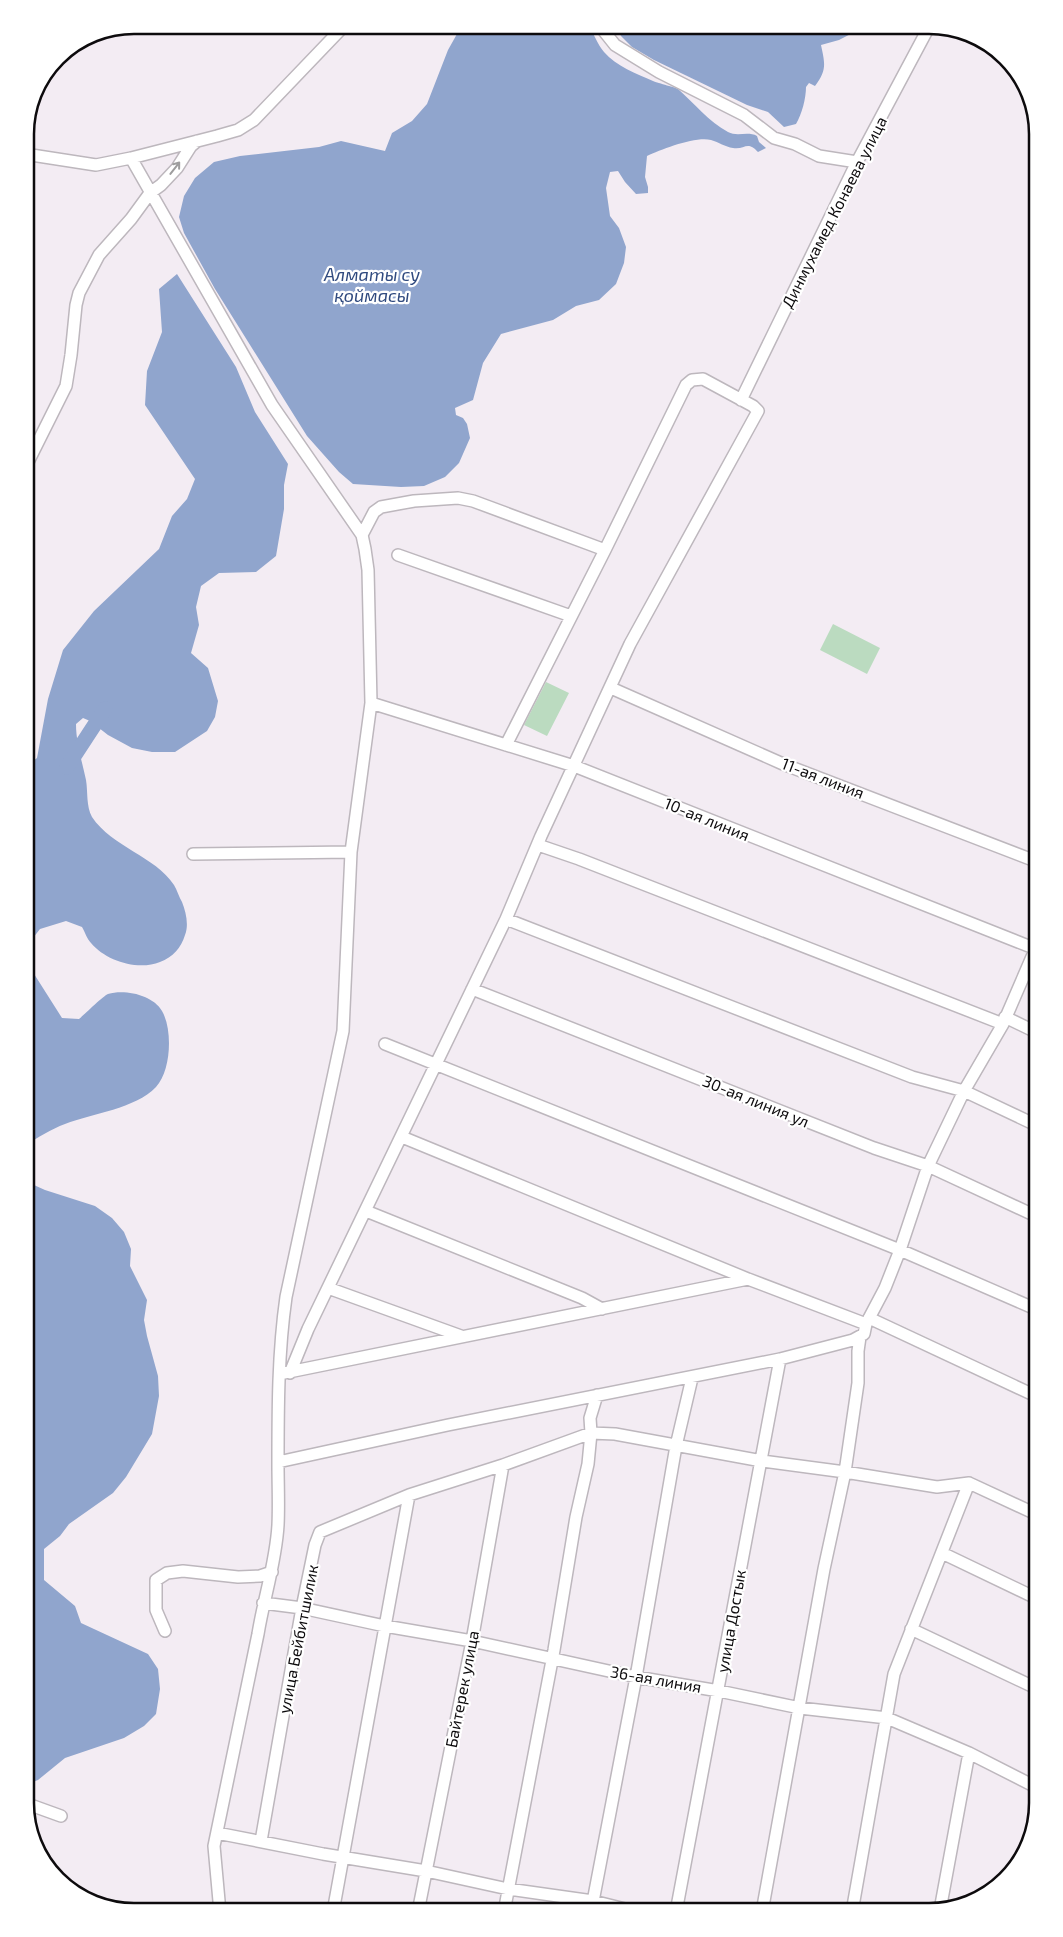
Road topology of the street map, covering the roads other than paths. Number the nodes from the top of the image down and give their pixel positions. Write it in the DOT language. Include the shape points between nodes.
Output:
graph roads {
  1 [pos="336,34"];
  2 [pos="606,34"];
  3 [pos="925,34"];
  4 [pos="197,141"];
  5 [pos="34,155"];
  6 [pos="131,158"];
  7 [pos="857,162"];
  8 [pos="150,194"];
  9 [pos="741,400"];
  10 [pos="34,450"];
  11 [pos="362,535"];
  12 [pos="605,550"];
  13 [pos="398,555"];
  14 [pos="571,616"];
  15 [pos="611,688"];
  16 [pos="372,703"];
  17 [pos="506,745"];
  18 [pos="574,766"];
  19 [pos="538,845"];
  20 [pos="351,852"];
  21 [pos="193,854"];
  22 [pos="1029,859"];
  23 [pos="506,919"];
  24 [pos="1029,943"];
  25 [pos="1029,964"];
  26 [pos="472,989"];
  27 [pos="1004,1021"];
  28 [pos="1029,1030"];
  29 [pos="385,1044"];
  30 [pos="435,1064"];
  31 [pos="964,1091"];
  32 [pos="1029,1122"];
  33 [pos="402,1137"];
  34 [pos="928,1166"];
  35 [pos="366,1211"];
  36 [pos="1029,1213"];
  37 [pos="900,1250"];
  38 [pos="748,1279"];
  39 [pos="328,1288"];
  40 [pos="1029,1306"];
  41 [pos="602,1309"];
  42 [pos="867,1321"];
  43 [pos="860,1336"];
  44 [pos="462,1337"];
  45 [pos="780,1359"];
  46 [pos="284,1373"];
  47 [pos="692,1378"];
  48 [pos="1029,1393"];
  49 [pos="597,1395"];
  50 [pos="591,1433"];
  51 [pos="676,1446"];
  52 [pos="762,1461"];
  53 [pos="278,1462"];
  54 [pos="503,1465"];
  55 [pos="845,1472"];
  56 [pos="969,1483"];
  57 [pos="409,1496"];
  58 [pos="1029,1511"];
  59 [pos="942,1554"];
  60 [pos="272,1572"];
  61 [pos="1029,1595"];
  62 [pos="263,1603"];
  63 [pos="302,1608"];
  64 [pos="385,1626"];
  65 [pos="911,1629"];
  66 [pos="165,1631"];
  67 [pos="472,1641"];
  68 [pos="551,1658"];
  69 [pos="636,1677"];
  70 [pos="1029,1685"];
  71 [pos="719,1691"];
  72 [pos="800,1708"];
  73 [pos="887,1718"];
  74 [pos="969,1753"];
  75 [pos="1029,1783"];
  76 [pos="34,1806"];
  77 [pos="60,1816"];
  78 [pos="217,1833"];
  79 [pos="261,1840"];
  80 [pos="343,1856"];
  81 [pos="426,1871"];
  82 [pos="508,1889"];
  83 [pos="941,1902"];
  84 [pos="219,1903"];
  85 [pos="335,1903"];
  86 [pos="420,1903"];
  87 [pos="506,1903"];
  88 [pos="573,1903"];
  89 [pos="593,1903"];
  90 [pos="678,1903"];
  91 [pos="764,1903"];
  92 [pos="854,1903"];
  1 -- 4 [label="street" via="254,120 238,130"];
  2 -- 7 [label="street" via="615,45 659,72 744,115 774,138 819,156"];
  3 -- 7 [label="street, Динмухамед Конаева улица"];
  4 -- 6 [label="street"];
  8 -- 4 [label="street, one-way" via="177,168"];
  5 -- 6 [label="street" via="96,165"];
  6 -- 8 [label="street"];
  7 -- 9 [label="street, Динмухамед Конаева улица"];
  8 -- 10 [label="street" via="99,256 79,293 66,386"];
  8 -- 11 [label="street" via="272,405"];
  9 -- 12 [label="street" via="703,379 692,380 686,385"];
  9 -- 15 [label="street" via="758,411 630,644"];
  11 -- 12 [label="street" via="380,507 458,498"];
  11 -- 16 [label="street" via="368,570"];
  12 -- 14 [label="street"];
  13 -- 14 [label="street"];
  14 -- 17 [label="street"];
  15 -- 18 [label="street"];
  15 -- 22 [label="street, 11-ая линия" via="783,764"];
  16 -- 17 [label="street, 10-ая линия"];
  16 -- 20 [label="street"];
  17 -- 18 [label="street, 10-ая линия"];
  18 -- 19 [label="street"];
  18 -- 24 [label="street, 10-ая линия"];
  19 -- 23 [label="street"];
  19 -- 27 [label="street"];
  20 -- 21 [label="street"];
  20 -- 46 [label="street" via="343,1031 286,1297 281,1331"];
  23 -- 26 [label="street"];
  23 -- 31 [label="street" via="912,1077"];
  25 -- 27 [label="street"];
  26 -- 30 [label="street"];
  26 -- 34 [label="street, 30-ая линия ул" via="874,1148"];
  27 -- 28 [label="street"];
  27 -- 31 [label="street"];
  29 -- 30 [label="street"];
  30 -- 33 [label="street"];
  30 -- 37 [label="street"];
  31 -- 32 [label="street"];
  31 -- 34 [label="street"];
  33 -- 35 [label="street"];
  33 -- 38 [label="street"];
  34 -- 36 [label="street, 30-ая линия ул"];
  34 -- 37 [label="street"];
  35 -- 39 [label="street"];
  35 -- 41 [label="street"];
  37 -- 40 [label="street"];
  37 -- 42 [label="street"];
  38 -- 41 [label="street"];
  38 -- 42 [label="street"];
  39 -- 44 [label="street"];
  39 -- 46 [label="street"];
  41 -- 44 [label="street"];
  42 -- 43 [label="street" via="864,1334"];
  42 -- 48 [label="street"];
  43 -- 45 [label="street"];
  43 -- 55 [label="street" via="858,1383"];
  44 -- 46 [label="street"];
  45 -- 47 [label="street"];
  45 -- 52 [label="street, улица Достык"];
  46 -- 53 [label="street"];
  47 -- 49 [label="street"];
  47 -- 51 [label="street"];
  49 -- 50 [label="street" via="590,1418"];
  49 -- 53 [label="street"];
  50 -- 51 [label="street" via="615,1434"];
  50 -- 54 [label="street"];
  50 -- 68 [label="street"];
  51 -- 52 [label="street"];
  51 -- 69 [label="street"];
  52 -- 55 [label="street"];
  52 -- 71 [label="street, улица Достык" via="734,1596"];
  53 -- 60 [label="street" via="278,1526"];
  54 -- 57 [label="street"];
  54 -- 67 [label="street, Байтерек улица"];
  55 -- 56 [label="street" via="937,1487"];
  55 -- 72 [label="street"];
  56 -- 58 [label="street"];
  56 -- 59 [label="street"];
  57 -- 63 [label="street, улица Бейбитшилик" via="320,1532"];
  57 -- 64 [label="street"];
  59 -- 61 [label="street"];
  59 -- 65 [label="street"];
  60 -- 62 [label="street"];
  60 -- 66 [label="street" via="238,1577 182,1571 167,1573 156,1580 156,1610"];
  62 -- 63 [label="street, 36-ая линия"];
  62 -- 78 [label="street"];
  63 -- 64 [label="street, 36-ая линия"];
  63 -- 79 [label="street, улица Бейбитшилик"];
  64 -- 67 [label="street, 36-ая линия"];
  64 -- 80 [label="street"];
  65 -- 70 [label="street"];
  65 -- 73 [label="street" via="894,1674"];
  67 -- 68 [label="street, 36-ая линия"];
  67 -- 81 [label="street, Байтерек улица"];
  68 -- 69 [label="street, 36-ая линия"];
  68 -- 82 [label="street"];
  69 -- 71 [label="street, 36-ая линия"];
  69 -- 89 [label="street"];
  71 -- 72 [label="street, 36-ая линия"];
  71 -- 90 [label="street, улица Достык"];
  72 -- 73 [label="street, 36-ая линия"];
  72 -- 91 [label="street"];
  73 -- 74 [label="street, 36-ая линия"];
  73 -- 92 [label="street"];
  74 -- 75 [label="street, 36-ая линия"];
  74 -- 83 [label="street"];
  76 -- 77 [label="street"];
  78 -- 79 [label="street"];
  78 -- 84 [label="street" via="214,1846"];
  79 -- 80 [label="street"];
  80 -- 81 [label="street"];
  80 -- 85 [label="street"];
  81 -- 82 [label="street"];
  81 -- 86 [label="street, Байтерек улица"];
  82 -- 87 [label="street"];
  82 -- 88 [label="street"];
}
